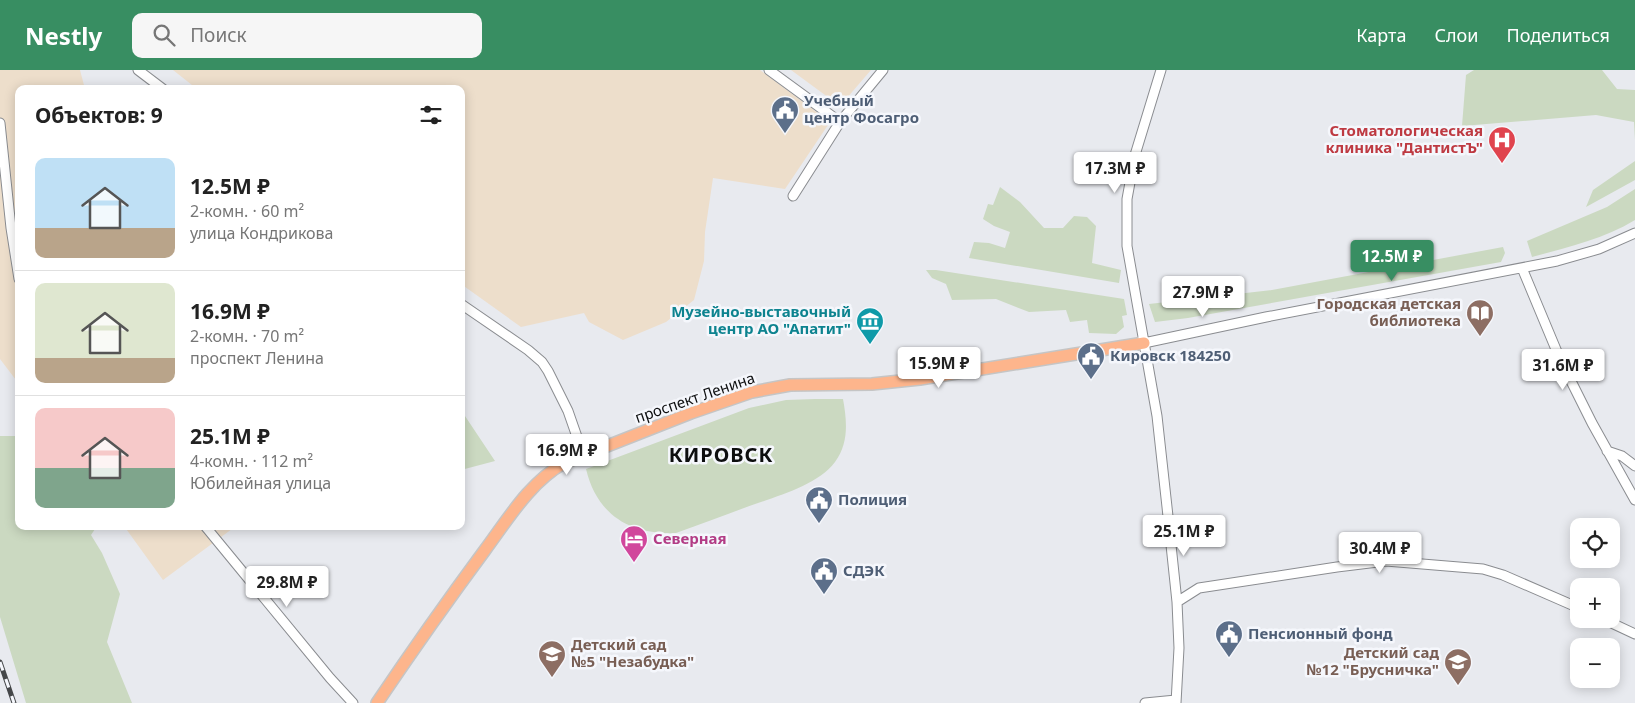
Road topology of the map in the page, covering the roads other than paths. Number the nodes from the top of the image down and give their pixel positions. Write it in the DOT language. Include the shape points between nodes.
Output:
graph roads {
  1 [pos="138,70"];
  2 [pos="769,70"];
  3 [pos="883,70"];
  4 [pos="1160,73"];
  5 [pos="158,85"];
  6 [pos="840,122"];
  7 [pos="0,124"];
  8 [pos="793,196"];
  9 [pos="1635,233"];
  10 [pos="15,254"];
  11 [pos="1522,268"];
  12 [pos="465,307"];
  13 [pos="1144,342"];
  14 [pos="1607,451"];
  15 [pos="579,456"];
  16 [pos="1635,466"];
  17 [pos="1635,500"];
  18 [pos="208,530"];
  19 [pos="1177,602"];
  20 [pos="1570,604"];
  21 [pos="1620,627"];
  22 [pos="1635,634"];
  23 [pos="1176,701"];
  24 [pos="353,703"];
  25 [pos="377,703"];
  26 [pos="1145,703"];
  1 -- 5 [label="street"];
  2 -- 6 [label="street"];
  3 -- 6 [label="street"];
  4 -- 13 [label="street" via="1135,155 1126,199 1127,246"];
  6 -- 8 [label="street"];
  7 -- 10 [label="street"];
  9 -- 11 [label="street" via="1600,249"];
  11 -- 13 [label="street"];
  11 -- 14 [label="street" via="1560,359"];
  12 -- 15 [label="street" via="542,362 564,403"];
  13 -- 15 [label="main road, проспект Ленина" via="920,379 872,384 790,385 752,392"];
  13 -- 19 [label="street" via="1157,416"];
  14 -- 16 [label="street" via="1622,456"];
  14 -- 17 [label="street"];
  15 -- 25 [label="main road, проспект Ленина" via="551,470 537,482 465,577"];
  18 -- 24 [label="street"];
  19 -- 20 [label="street" via="1199,588 1386,561 1483,569"];
  19 -- 23 [label="street"];
  21 -- 22 [label="street"];
  23 -- 26 [label="street"];
}
